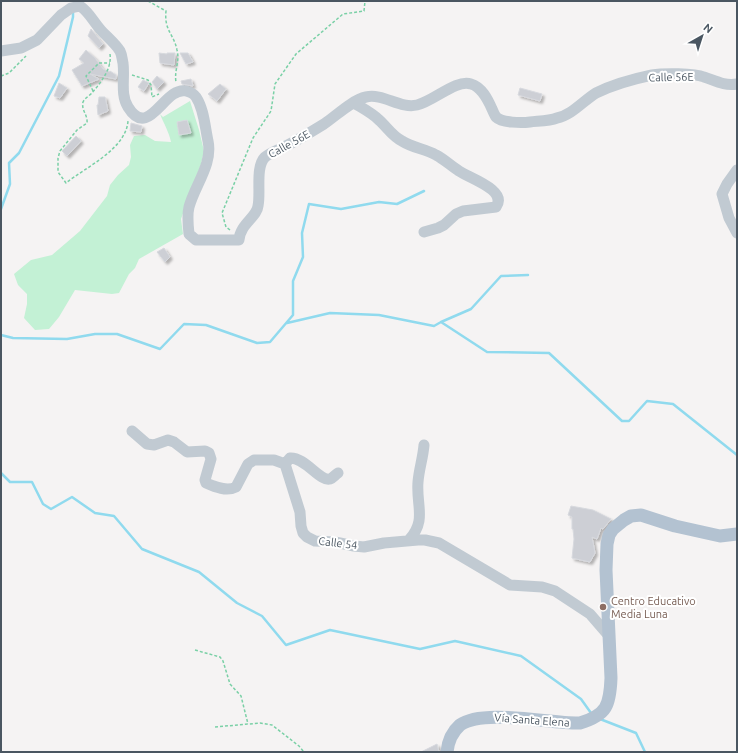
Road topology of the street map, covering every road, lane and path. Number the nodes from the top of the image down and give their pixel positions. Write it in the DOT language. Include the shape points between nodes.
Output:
graph roads {
  1 [pos="148,1"];
  2 [pos="365,1"];
  3 [pos="110,40"];
  4 [pos="1,52"];
  5 [pos="110,63"];
  6 [pos="123,73"];
  7 [pos="737,84"];
  8 [pos="93,91"];
  9 [pos="178,92"];
  10 [pos="161,94"];
  11 [pos="354,103"];
  12 [pos="134,114"];
  13 [pos="737,170"];
  14 [pos="424,232"];
  15 [pos="737,233"];
  16 [pos="239,235"];
  17 [pos="132,431"];
  18 [pos="424,445"];
  19 [pos="285,464"];
  20 [pos="338,473"];
  21 [pos="737,534"];
  22 [pos="409,540"];
  23 [pos="609,636"];
  24 [pos="195,650"];
  25 [pos="248,724"];
  26 [pos="215,727"];
  27 [pos="304,752"];
  28 [pos="447,752"];
  1 -- 9 [label="path" via="166,11 165,20 179,60 175,78"];
  2 -- 16 [label="path" via="364,11 343,14 296,54 275,84 271,112 253,138 222,213 226,227"];
  3 -- 4 [label="street" via="90,15 76,7 55,20 37,40 21,48"];
  3 -- 5 [label="path"];
  3 -- 6 [label="street" via="120,52"];
  5 -- 8 [label="path"];
  5 -- 8 [label="path" via="99,63 86,76"];
  6 -- 10 [label="path" via="148,80 152,97"];
  6 -- 12 [label="street" via="125,99"];
  7 -- 11 [label="street, Calle 56E" via="727,85 703,76 654,75 623,82 596,94 558,118 528,122 496,118 477,87 462,83 416,105 399,104 375,96 365,97"];
  8 -- 12 [label="path" via="84,100 82,107 87,123 77,130 60,151 58,172 66,183 114,148 128,128 129,115"];
  9 -- 12 [label="street" via="167,98 151,116 140,118"];
  9 -- 16 [label="street" via="183,90 196,96 209,144 207,162 189,207 188,234 196,240 238,240"];
  11 -- 14 [label="street" via="374,116 400,141 437,156 460,172 482,182 499,198 496,207 463,211 444,225"];
  11 -- 16 [label="street, Calle 56E" via="295,142 265,157 259,172 258,207"];
  13 -- 15 [label="street" via="722,194 729,218"];
  17 -- 19 [label="street" via="147,444 154,445 168,440 187,452 209,453 211,459 205,480 206,483 220,488 236,487 248,464 254,460 274,460"];
  18 -- 22 [label="street" via="418,481 419,524"];
  19 -- 20 [label="street" via="290,458 300,460 326,479 331,479"];
  19 -- 22 [label="street, Calle 54" via="300,512 300,526 307,537 315,541 364,547"];
  21 -- 23 [label="main road, Vía Santa Elena" via="720,536 675,526 641,514 617,524 609,535 607,544"];
  22 -- 23 [label="street, Calle 54" via="425,540 439,544 510,585 542,587 555,591 590,614"];
  23 -- 28 [label="main road, Vía Santa Elena" via="610,692 608,704 600,714 587,721 572,724 488,717 473,719 461,724 454,731"];
  24 -- 25 [label="path" via="220,657 223,661 230,684 241,696"];
  25 -- 26 [label="path"];
  25 -- 27 [label="path" via="272,725"];
}
